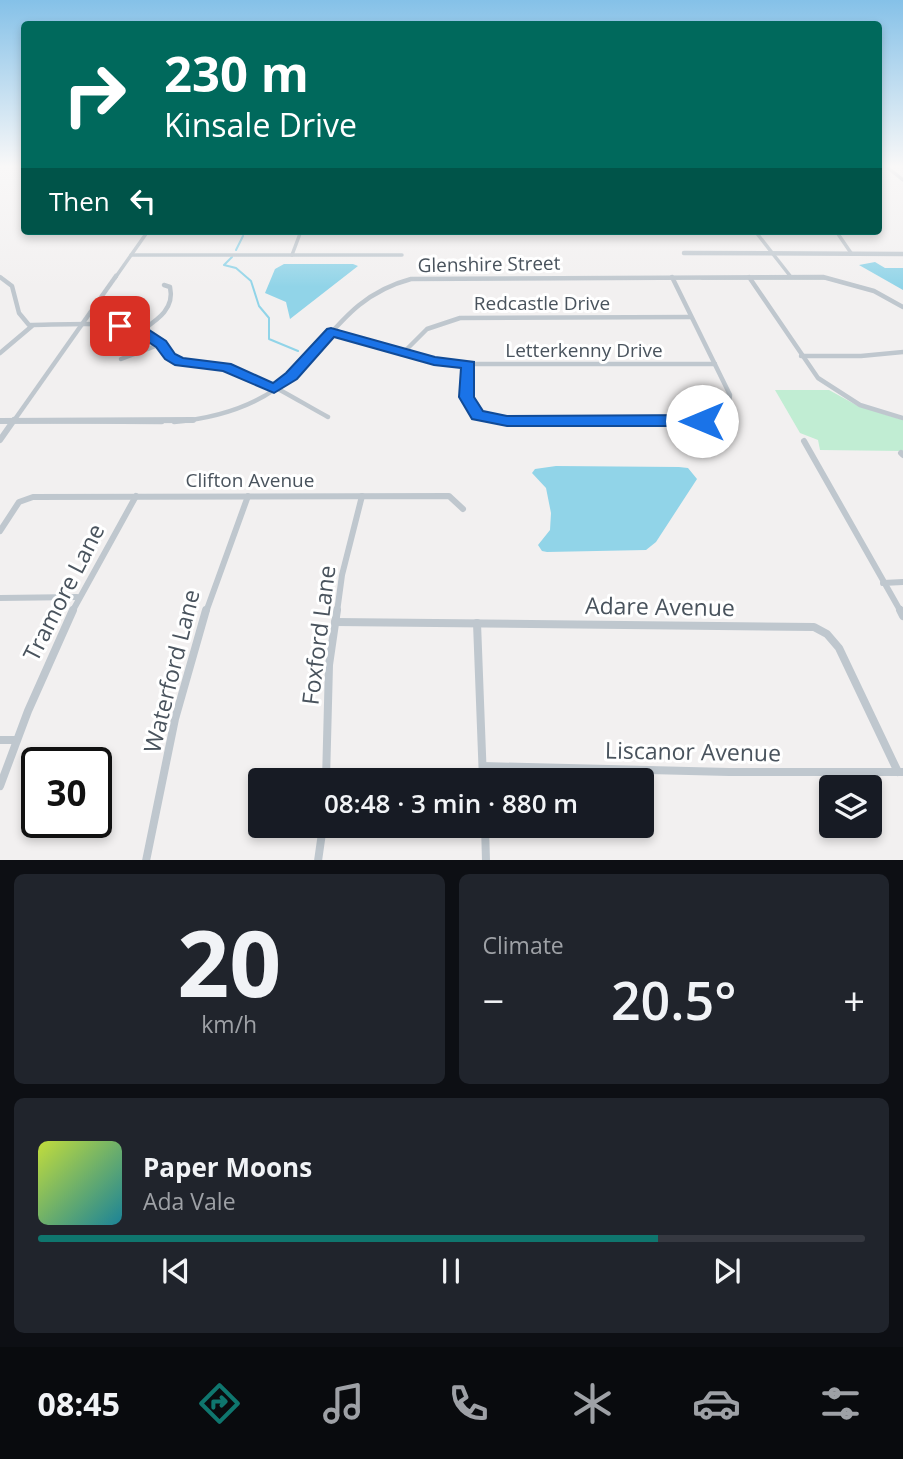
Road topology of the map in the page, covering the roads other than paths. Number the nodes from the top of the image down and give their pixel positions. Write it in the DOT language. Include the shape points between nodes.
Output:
graph roads {
  1 [pos="145,235"];
  2 [pos="299,235"];
  3 [pos="758,235"];
  4 [pos="837,235"];
  5 [pos="684,253"];
  6 [pos="773,253"];
  7 [pos="851,253"];
  8 [pos="903,254"];
  9 [pos="131,255"];
  10 [pos="292,255"];
  11 [pos="402,255"];
  12 [pos="0,277"];
  13 [pos="672,277"];
  14 [pos="749,277"];
  15 [pos="791,277"];
  16 [pos="164,285"];
  17 [pos="903,307"];
  18 [pos="691,317"];
  19 [pos="33,325"];
  20 [pos="80,326"];
  21 [pos="141,331"];
  22 [pos="331,332"];
  23 [pos="161,344"];
  24 [pos="404,352"];
  25 [pos="903,352"];
  26 [pos="0,353"];
  27 [pos="801,356"];
  28 [pos="121,359"];
  29 [pos="715,364"];
  30 [pos="469,365"];
  31 [pos="274,389"];
  32 [pos="328,417"];
  33 [pos="903,418"];
  34 [pos="0,421"];
  35 [pos="14,421"];
  36 [pos="0,440"];
  37 [pos="804,441"];
  38 [pos="136,496"];
  39 [pos="248,496"];
  40 [pos="362,496"];
  41 [pos="463,509"];
  42 [pos="0,531"];
  43 [pos="903,582"];
  44 [pos="883,583"];
  45 [pos="78,597"];
  46 [pos="0,598"];
  47 [pos="903,616"];
  48 [pos="335,622"];
  49 [pos="477,623"];
  50 [pos="0,740"];
  51 [pos="16,740"];
  52 [pos="482,766"];
  53 [pos="326,768"];
  54 [pos="900,772"];
  55 [pos="0,786"];
  56 [pos="321,838"];
  57 [pos="485,838"];
  58 [pos="146,860"];
  59 [pos="318,860"];
  60 [pos="486,860"];
  1 -- 9 [label="street"];
  2 -- 10 [label="street"];
  3 -- 6 [label="street"];
  4 -- 7 [label="street"];
  5 -- 6 [label="street"];
  6 -- 7 [label="street"];
  6 -- 15 [label="street"];
  7 -- 8 [label="street"];
  9 -- 10 [label="street"];
  9 -- 20 [label="street"];
  10 -- 11 [label="street"];
  12 -- 19 [label="street" via="15,286 22,320"];
  13 -- 14 [label="street, Glenshire Street"];
  13 -- 18 [label="street"];
  13 -- 22 [label="street, Glenshire Street" via="411,279 375,292"];
  14 -- 15 [label="street, Glenshire Street"];
  14 -- 27 [label="street"];
  15 -- 17 [label="street, Glenshire Street" via="854,284"];
  16 -- 21 [label="street" via="173,295 171,304 162,317"];
  18 -- 24 [label="street, Redcastle Drive" via="460,318 427,329"];
  18 -- 29 [label="street"];
  19 -- 20 [label="street"];
  19 -- 26 [label="street"];
  20 -- 21 [label="street"];
  20 -- 35 [label="street"];
  21 -- 23 [label="street"];
  22 -- 24 [label="street, Letterkenny Drive"];
  22 -- 31 [label="street, Glenshire Street"];
  23 -- 28 [label="street"];
  23 -- 31 [label="street" via="180,362 226,367"];
  24 -- 30 [label="street, Letterkenny Drive"];
  25 -- 27 [label="street"];
  27 -- 33 [label="street" via="837,393"];
  29 -- 30 [label="street, Letterkenny Drive"];
  29 -- 30 [label="street" via="731,404 716,419 702,421 478,415 467,397"];
  31 -- 32 [label="street"];
  31 -- 35 [label="street, Glenshire Street" via="229,415 201,421"];
  34 -- 35 [label="street, Glenshire Street"];
  35 -- 36 [label="street"];
  37 -- 44 [label="street"];
  38 -- 39 [label="street, Clifton Avenue"];
  38 -- 42 [label="street, Clifton Avenue" via="33,497 19,502"];
  38 -- 45 [label="street, Tramore Lane"];
  39 -- 40 [label="street, Clifton Avenue"];
  39 -- 58 [label="street, Waterford Lane" via="194,641"];
  40 -- 41 [label="street, Clifton Avenue" via="449,496"];
  40 -- 48 [label="street, Foxford Lane"];
  43 -- 44 [label="street"];
  44 -- 47 [label="street"];
  45 -- 46 [label="street"];
  45 -- 51 [label="street, Tramore Lane"];
  48 -- 49 [label="street, Adare Avenue"];
  48 -- 53 [label="street, Foxford Lane"];
  49 -- 52 [label="street"];
  49 -- 54 [label="street, Adare Avenue" via="814,627 839,648"];
  50 -- 51 [label="street"];
  51 -- 55 [label="street, Tramore Lane"];
  52 -- 54 [label="street, Liscanor Avenue"];
  56 -- 59 [label="street"];
  57 -- 60 [label="street"];
}
